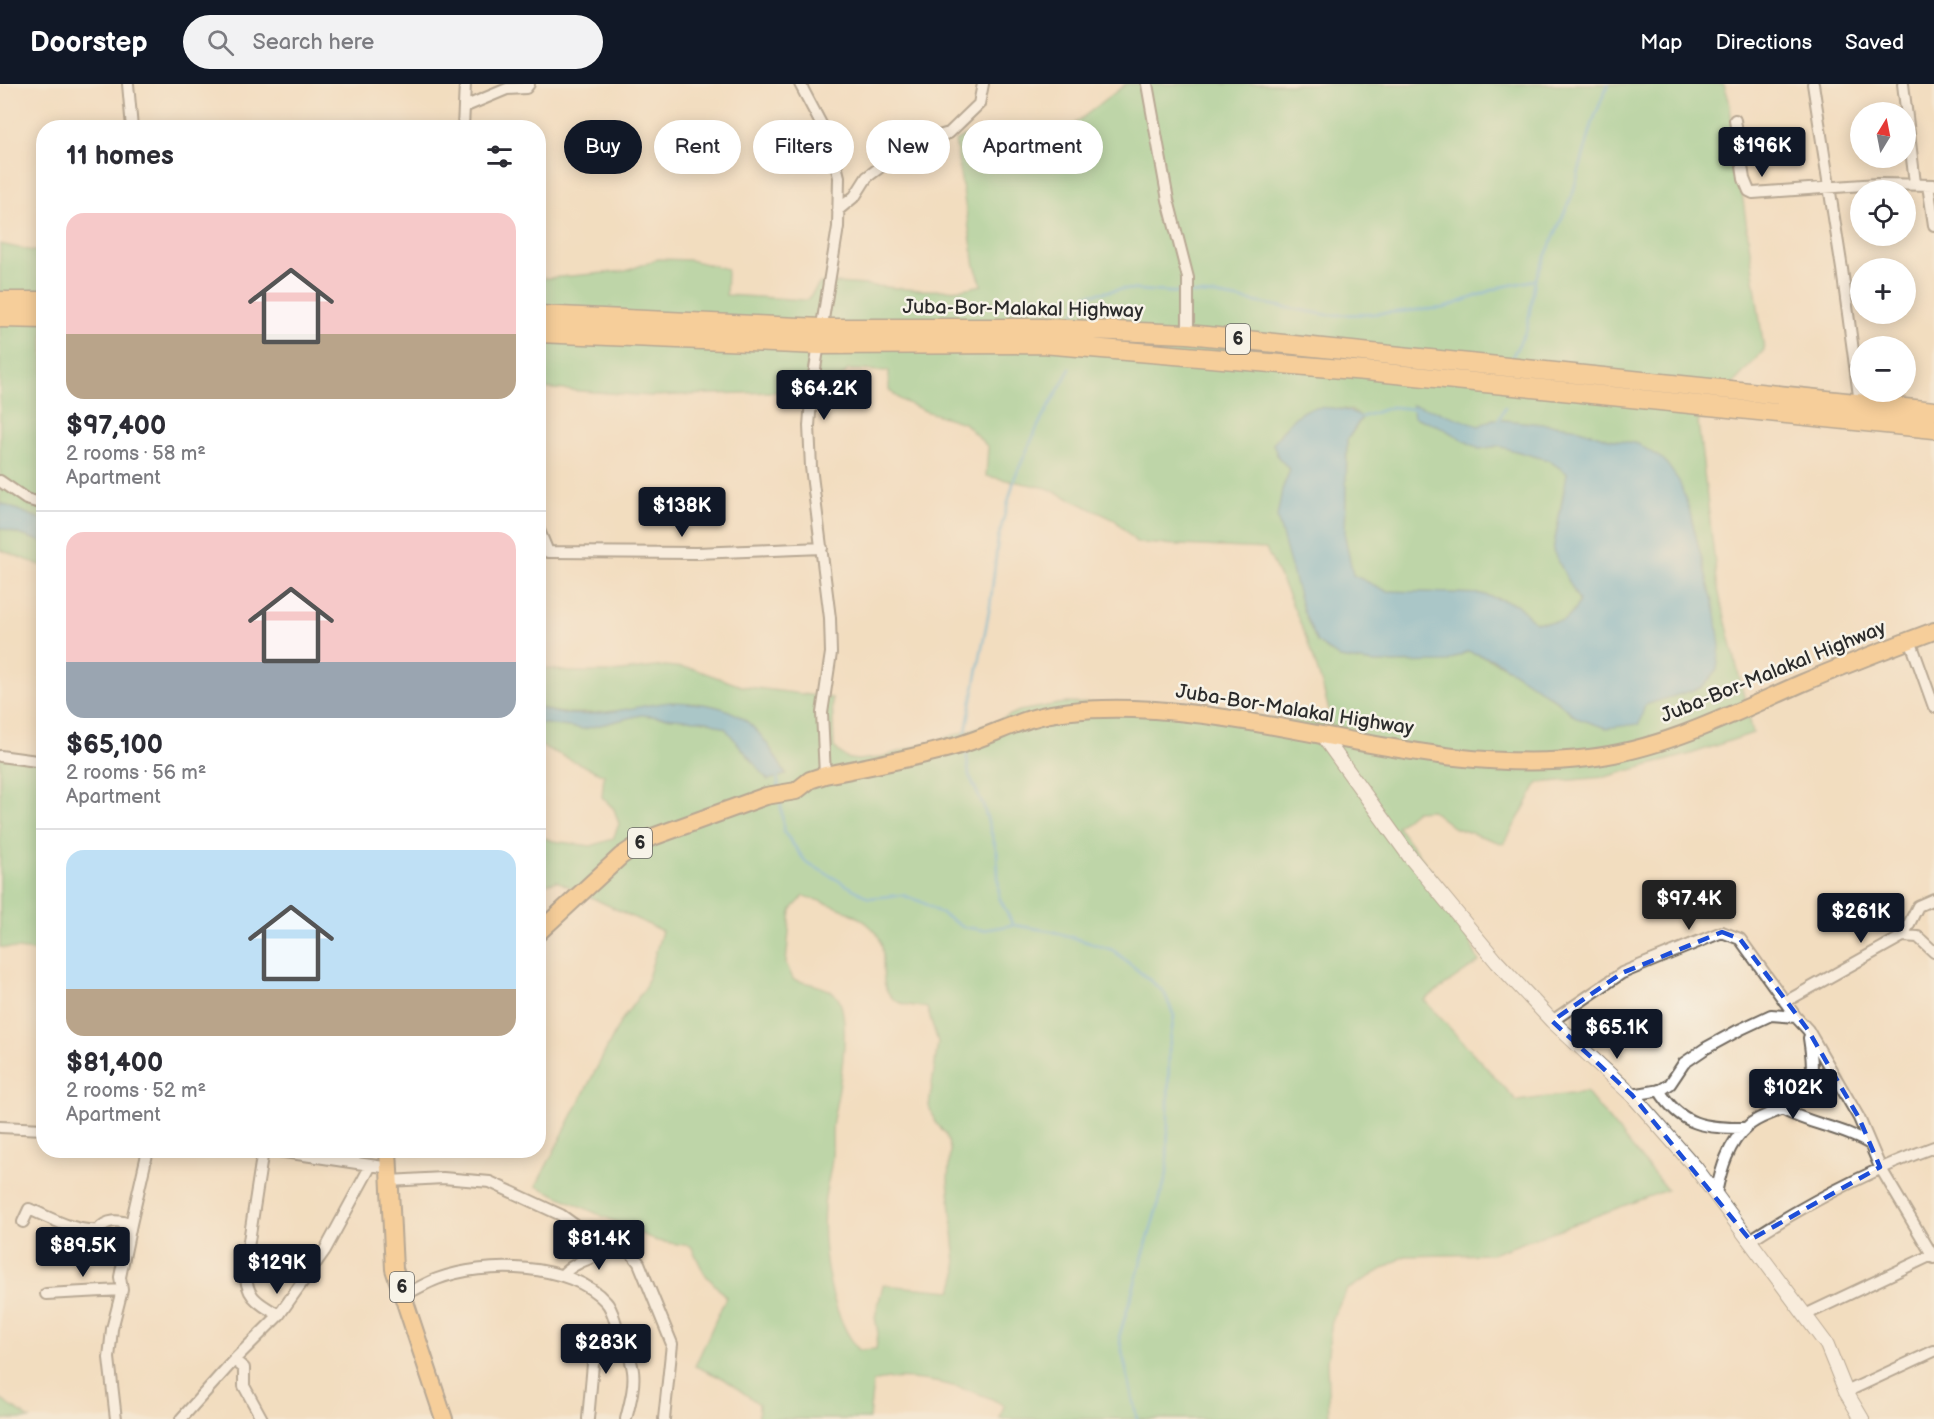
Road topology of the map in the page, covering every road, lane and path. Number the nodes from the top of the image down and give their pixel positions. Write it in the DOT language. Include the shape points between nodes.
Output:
graph roads {
  1 [pos="128,84"];
  2 [pos="465,84"];
  3 [pos="529,84"];
  4 [pos="800,84"];
  5 [pos="983,84"];
  6 [pos="1147,84"];
  7 [pos="1813,84"];
  8 [pos="1903,84"];
  9 [pos="464,107"];
  10 [pos="131,120"];
  11 [pos="463,120"];
  12 [pos="1735,120"];
  13 [pos="1915,180"];
  14 [pos="1916,183"];
  15 [pos="1931,185"];
  16 [pos="1850,186"];
  17 [pos="1827,187"];
  18 [pos="838,210"];
  19 [pos="1934,225"];
  20 [pos="0,301"];
  21 [pos="36,301"];
  22 [pos="546,316"];
  23 [pos="0,318"];
  24 [pos="36,319"];
  25 [pos="546,333"];
  26 [pos="1188,334"];
  27 [pos="821,336"];
  28 [pos="1860,403"];
  29 [pos="1934,411"];
  30 [pos="1934,429"];
  31 [pos="0,481"];
  32 [pos="36,502"];
  33 [pos="822,548"];
  34 [pos="546,552"];
  35 [pos="1934,631"];
  36 [pos="1910,640"];
  37 [pos="1934,707"];
  38 [pos="1322,735"];
  39 [pos="0,756"];
  40 [pos="36,761"];
  41 [pos="825,775"];
  42 [pos="1934,899"];
  43 [pos="546,926"];
  44 [pos="1903,936"];
  45 [pos="1934,952"];
  46 [pos="1785,1002"];
  47 [pos="1796,1017"];
  48 [pos="1552,1021"];
  49 [pos="1808,1030"];
  50 [pos="1659,1090"];
  51 [pos="1632,1095"];
  52 [pos="1782,1109"];
  53 [pos="0,1127"];
  54 [pos="1745,1128"];
  55 [pos="36,1129"];
  56 [pos="1870,1144"];
  57 [pos="1934,1147"];
  58 [pos="146,1158"];
  59 [pos="261,1158"];
  60 [pos="318,1158"];
  61 [pos="388,1158"];
  62 [pos="370,1167"];
  63 [pos="1880,1167"];
  64 [pos="389,1174"];
  65 [pos="1716,1193"];
  66 [pos="23,1222"];
  67 [pos="130,1224"];
  68 [pos="1750,1239"];
  69 [pos="623,1247"];
  70 [pos="1933,1256"];
  71 [pos="562,1275"];
  72 [pos="122,1290"];
  73 [pos="46,1294"];
  74 [pos="404,1295"];
  75 [pos="1805,1315"];
  76 [pos="279,1316"];
  77 [pos="618,1327"];
  78 [pos="1934,1351"];
  79 [pos="234,1360"];
  80 [pos="1846,1392"];
  81 [pos="116,1419"];
  82 [pos="181,1419"];
  83 [pos="262,1419"];
  84 [pos="444,1419"];
  85 [pos="588,1419"];
  86 [pos="626,1419"];
  87 [pos="664,1419"];
  88 [pos="1862,1419"];
  1 -- 10 [label="street"];
  2 -- 9 [label="street"];
  3 -- 9 [label="street"];
  4 -- 18 [label="street" via="830,141 838,177"];
  5 -- 18 [label="street" via="979,104 949,133 898,154 867,177 855,196"];
  6 -- 26 [label="street" via="1168,200 1188,278"];
  7 -- 17 [label="street"];
  8 -- 13 [label="street"];
  9 -- 11 [label="street"];
  12 -- 17 [label="street" via="1749,191"];
  14 -- 15 [label="street"];
  15 -- 19 [label="street"];
  16 -- 17 [label="street"];
  17 -- 28 [label="street"];
  18 -- 27 [label="street"];
  20 -- 21 [label="highway"];
  22 -- 27 [label="highway, Juba-Bor-Malakal Highway / 6"];
  23 -- 24 [label="highway"];
  25 -- 27 [label="highway, Juba-Bor-Malakal Highway / 6"];
  26 -- 27 [label="highway, Juba-Bor-Malakal Highway / 6" via="1042,328"];
  26 -- 28 [label="highway, Juba-Bor-Malakal Highway / 6"];
  27 -- 30 [label="highway, Juba-Bor-Malakal Highway / 6" via="1189,354"];
  27 -- 33 [label="street" via="809,426"];
  28 -- 29 [label="highway, Juba-Bor-Malakal Highway / 6"];
  31 -- 32 [label="street"];
  33 -- 34 [label="street" via="697,553"];
  33 -- 41 [label="street" via="831,653 822,712"];
  35 -- 36 [label="main road, Juba-Bor-Malakal Highway / 6"];
  36 -- 37 [label="street"];
  36 -- 38 [label="main road, Juba-Bor-Malakal Highway / 6" via="1683,734 1590,758 1496,760 1398,749"];
  38 -- 41 [label="main road, Juba-Bor-Malakal Highway / 6" via="1176,712 1092,709 1029,720 947,749"];
  38 -- 48 [label="street" via="1410,857"];
  39 -- 40 [label="street"];
  41 -- 43 [label="main road, Juba-Bor-Malakal Highway / 6" via="796,791 766,796 647,838 621,856"];
  42 -- 44 [label="street" via="1918,906"];
  44 -- 45 [label="street" via="1917,937"];
  44 -- 46 [label="street"];
  46 -- 47 [label="street"];
  46 -- 48 [label="street" via="1740,939 1722,932 1622,973"];
  47 -- 49 [label="street"];
  47 -- 50 [label="street" via="1772,1015 1706,1048"];
  48 -- 51 [label="street"];
  49 -- 52 [label="street" via="1811,1084 1801,1099"];
  49 -- 56 [label="street"];
  50 -- 51 [label="street"];
  50 -- 54 [label="street" via="1670,1109 1683,1118 1709,1126"];
  51 -- 65 [label="street"];
  52 -- 54 [label="street"];
  52 -- 56 [label="street" via="1852,1133"];
  53 -- 55 [label="street"];
  54 -- 65 [label="street" via="1722,1167"];
  56 -- 63 [label="street"];
  57 -- 63 [label="street"];
  58 -- 67 [label="street"];
  59 -- 76 [label="street" via="245,1286 259,1304"];
  60 -- 62 [label="street"];
  61 -- 64 [label="main road, 6"];
  62 -- 64 [label="street"];
  62 -- 76 [label="street" via="342,1224"];
  63 -- 68 [label="street"];
  63 -- 70 [label="street"];
  64 -- 69 [label="street" via="490,1182 561,1215 591,1236"];
  64 -- 74 [label="main road, 6" via="394,1269"];
  65 -- 68 [label="street"];
  66 -- 67 [label="street" via="29,1209 71,1227 90,1230 113,1221"];
  67 -- 72 [label="street" via="120,1277"];
  68 -- 75 [label="street"];
  69 -- 71 [label="street" via="575,1262"];
  69 -- 87 [label="street" via="639,1263 672,1344"];
  70 -- 75 [label="street"];
  71 -- 74 [label="street" via="506,1267 468,1271 438,1279"];
  71 -- 77 [label="street" via="594,1290 608,1304"];
  72 -- 73 [label="street"];
  72 -- 81 [label="street" via="109,1358"];
  74 -- 84 [label="main road, 6"];
  75 -- 80 [label="street" via="1827,1345"];
  76 -- 79 [label="street"];
  77 -- 85 [label="street" via="597,1352 593,1364"];
  77 -- 86 [label="street" via="632,1358 635,1380"];
  78 -- 80 [label="street"];
  79 -- 82 [label="street"];
  79 -- 83 [label="street" via="244,1368 244,1386"];
  80 -- 88 [label="street"];
}
